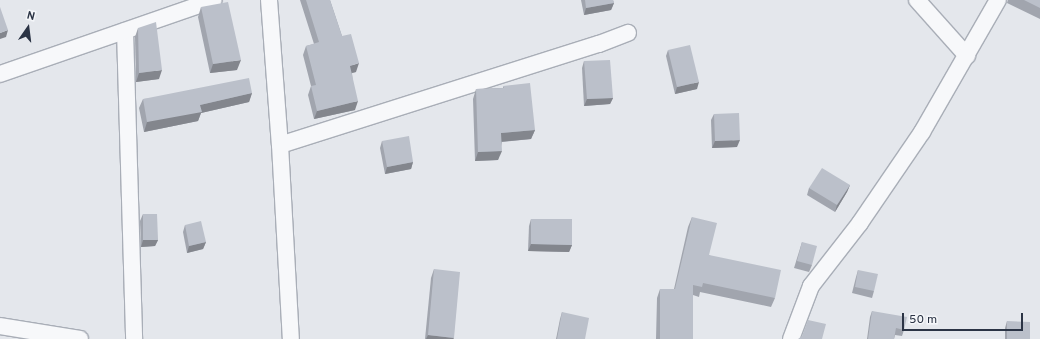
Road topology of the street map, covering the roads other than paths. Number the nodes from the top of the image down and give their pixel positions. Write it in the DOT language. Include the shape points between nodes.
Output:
graph roads {
  1 [pos="214,0"];
  2 [pos="268,0"];
  3 [pos="917,0"];
  4 [pos="998,0"];
  5 [pos="125,31"];
  6 [pos="628,33"];
  7 [pos="967,56"];
  8 [pos="0,74"];
  9 [pos="280,145"];
  10 [pos="4,331"];
  11 [pos="80,339"];
  12 [pos="134,339"];
  13 [pos="291,339"];
  14 [pos="791,339"];
  1 -- 5 [label="street"];
  2 -- 9 [label="street"];
  3 -- 7 [label="street"];
  4 -- 7 [label="street"];
  5 -- 8 [label="street"];
  5 -- 12 [label="street"];
  6 -- 9 [label="street"];
  7 -- 14 [label="street" via="918,139 860,223 811,286"];
  9 -- 13 [label="street"];
  10 -- 11 [label="street"];
}
